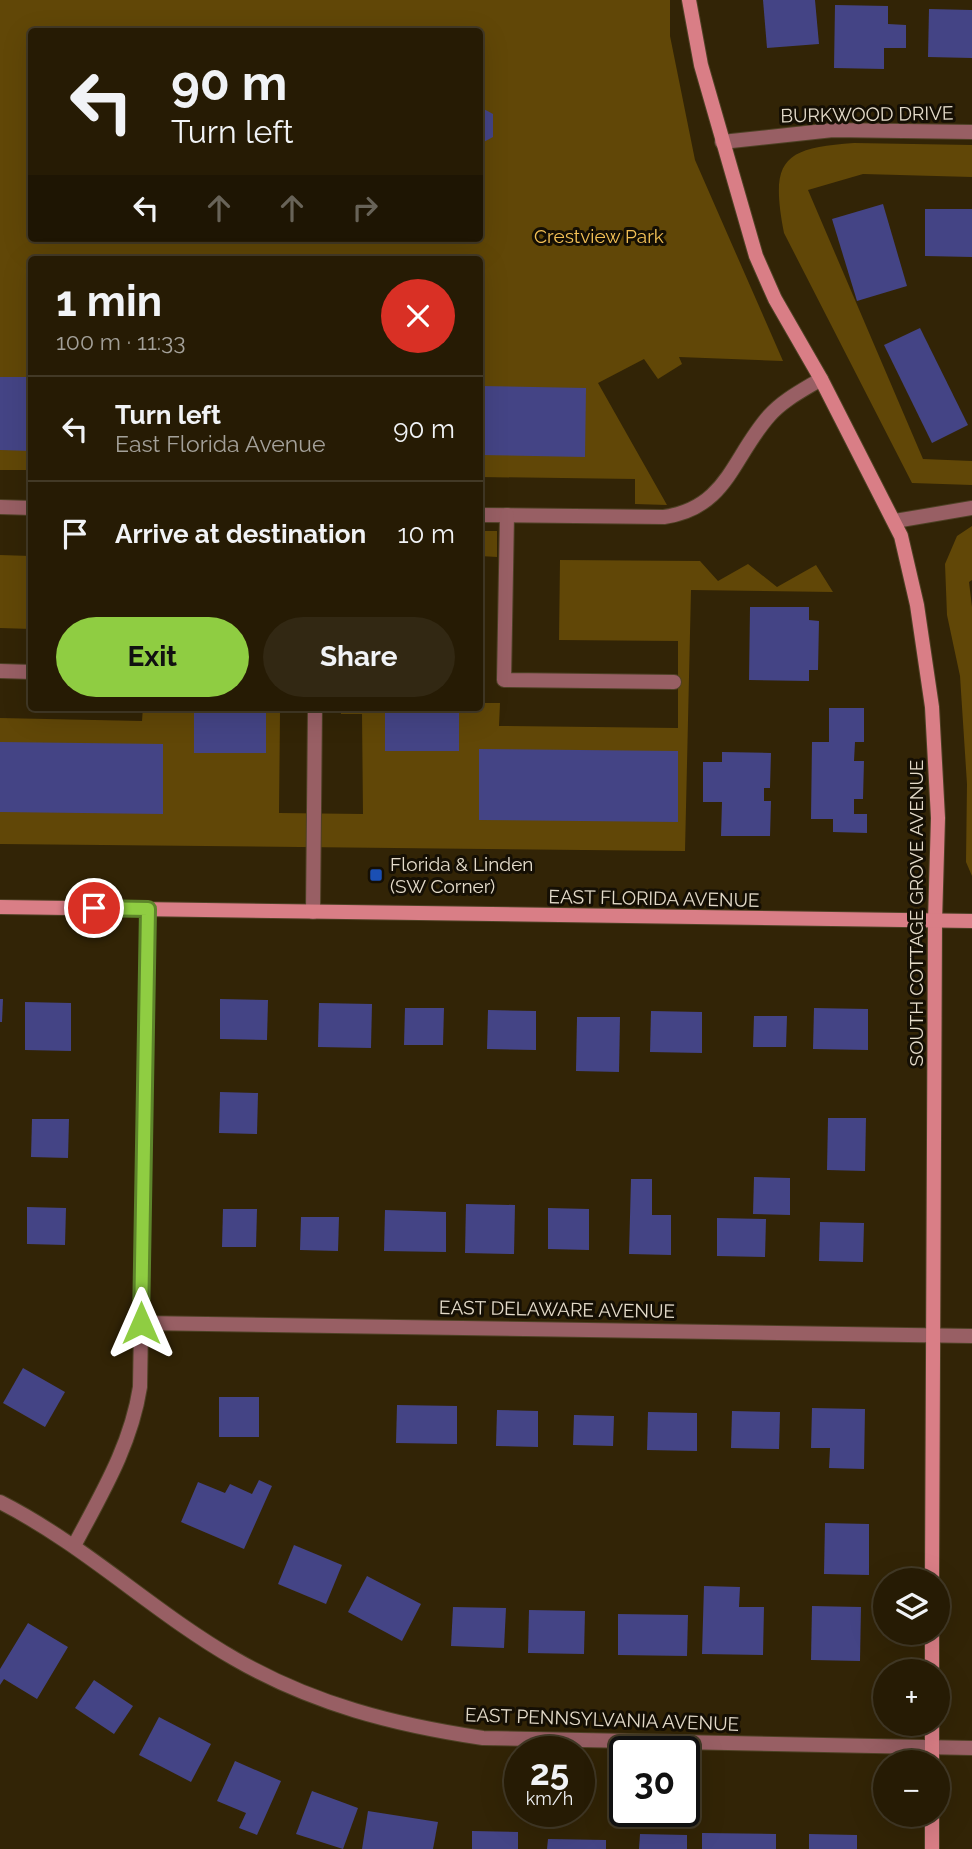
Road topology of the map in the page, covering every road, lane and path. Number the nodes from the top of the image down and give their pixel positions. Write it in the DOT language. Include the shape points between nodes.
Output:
graph roads {
  1 [pos="689,0"];
  2 [pos="972,132"];
  3 [pos="722,142"];
  4 [pos="821,379"];
  5 [pos="0,508"];
  6 [pos="28,508"];
  7 [pos="972,508"];
  8 [pos="483,515"];
  9 [pos="507,516"];
  10 [pos="895,521"];
  11 [pos="0,671"];
  12 [pos="28,672"];
  13 [pos="674,682"];
  14 [pos="315,711"];
  15 [pos="0,907"];
  16 [pos="148,909"];
  17 [pos="313,912"];
  18 [pos="935,921"];
  19 [pos="972,922"];
  20 [pos="141,1323"];
  21 [pos="933,1336"];
  22 [pos="972,1336"];
  23 [pos="0,1502"];
  24 [pos="75,1544"];
  25 [pos="932,1568"];
  26 [pos="972,1748"];
  27 [pos="950,1752"];
  28 [pos="873,1753"];
  29 [pos="932,1827"];
  30 [pos="932,1849"];
  1 -- 3 [label="street, SOUTH COTTAGE GROVE AVENUE"];
  2 -- 3 [label="street, BURKWOOD DRIVE" via="834,130"];
  3 -- 4 [label="street, SOUTH COTTAGE GROVE AVENUE" via="761,267 796,340"];
  4 -- 9 [label="street" via="770,415 719,489 688,514"];
  4 -- 10 [label="street, SOUTH COTTAGE GROVE AVENUE"];
  5 -- 6 [label="street"];
  7 -- 10 [label="street"];
  8 -- 9 [label="street"];
  9 -- 13 [label="street" via="504,680"];
  10 -- 18 [label="street, SOUTH COTTAGE GROVE AVENUE" via="917,605 932,707 938,818"];
  11 -- 12 [label="street"];
  14 -- 17 [label="street"];
  15 -- 16 [label="street, EAST FLORIDA AVENUE"];
  16 -- 17 [label="street, EAST FLORIDA AVENUE"];
  16 -- 20 [label="street"];
  17 -- 18 [label="street, EAST FLORIDA AVENUE"];
  18 -- 19 [label="street, EAST FLORIDA AVENUE"];
  18 -- 21 [label="street, SOUTH COTTAGE GROVE AVENUE"];
  20 -- 21 [label="street, EAST DELAWARE AVENUE"];
  20 -- 24 [label="street" via="141,1387 135,1420"];
  21 -- 22 [label="street, EAST DELAWARE AVENUE"];
  21 -- 25 [label="street, SOUTH COTTAGE GROVE AVENUE"];
  23 -- 24 [label="street, EAST PENNSYLVANIA AVENUE"];
  24 -- 28 [label="street, EAST PENNSYLVANIA AVENUE" via="233,1658 297,1691 365,1716 482,1738"];
  26 -- 27 [label="street, EAST PENNSYLVANIA AVENUE"];
  29 -- 30 [label="street"];
}
